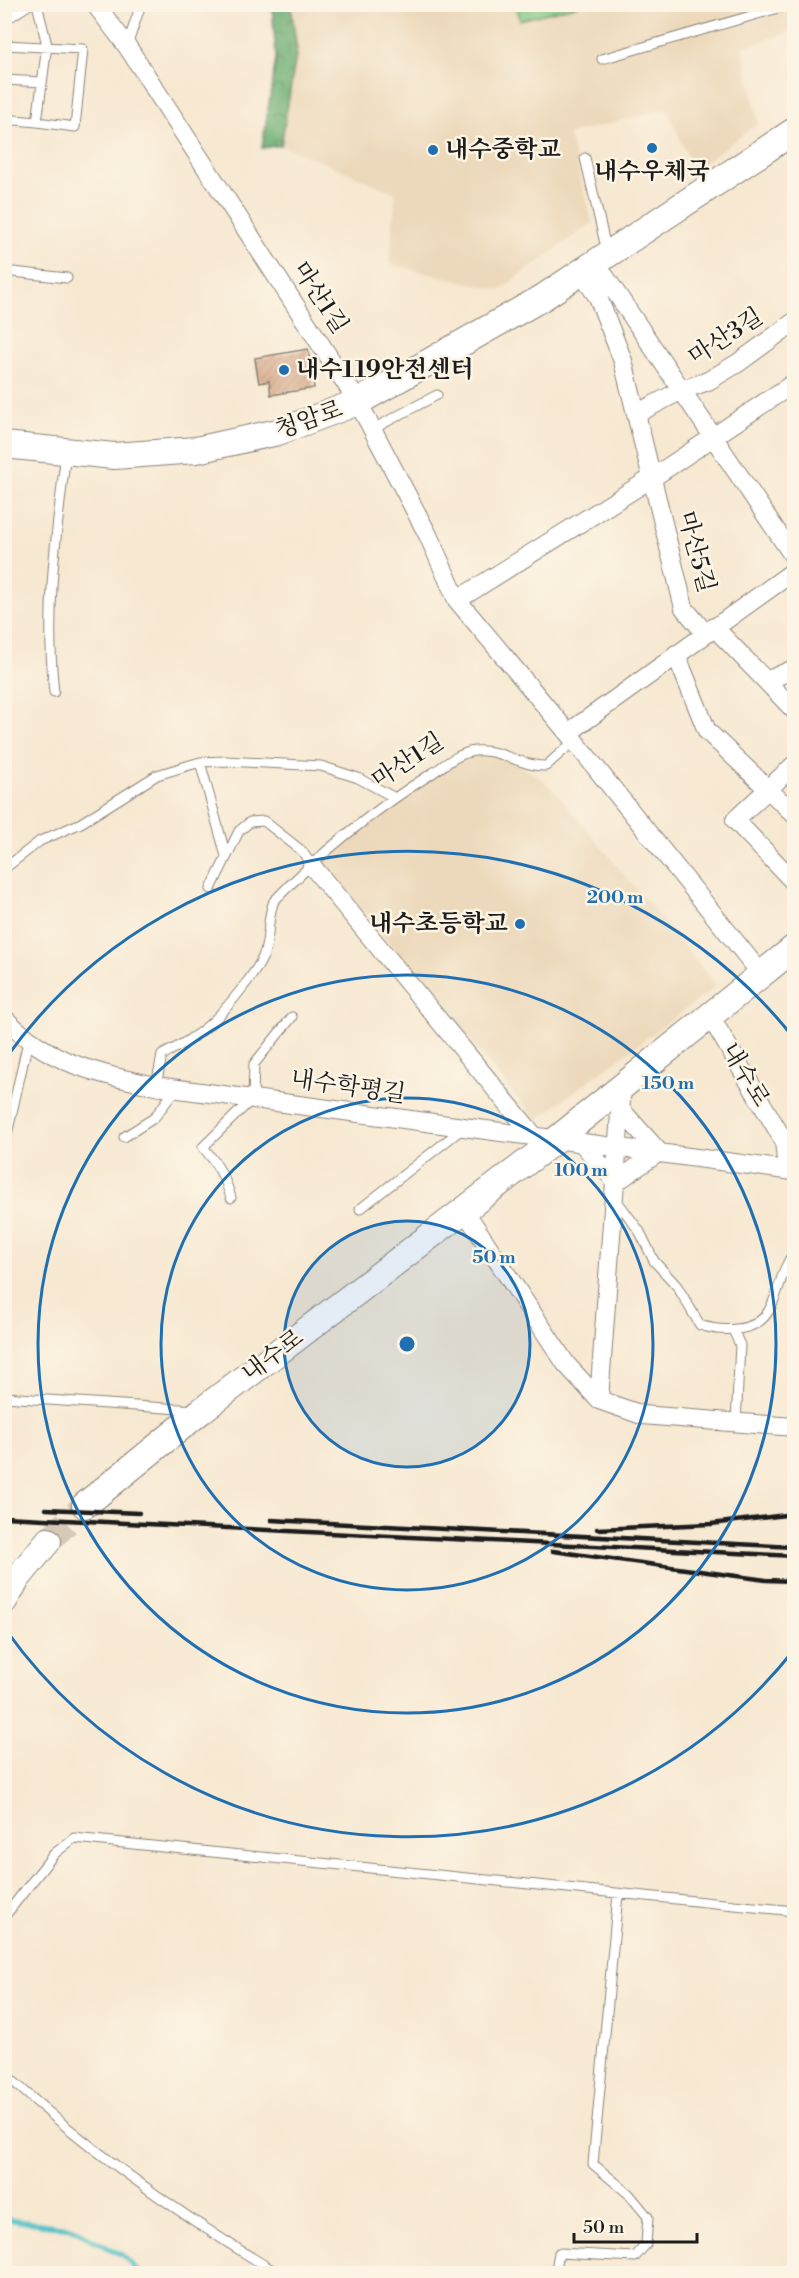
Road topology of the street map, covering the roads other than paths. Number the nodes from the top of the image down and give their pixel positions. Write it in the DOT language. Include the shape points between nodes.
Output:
graph roads {
  1 [pos="30,4"];
  2 [pos="38,4"];
  3 [pos="95,4"];
  4 [pos="141,4"];
  5 [pos="792,4"];
  6 [pos="4,21"];
  7 [pos="4,45"];
  8 [pos="47,45"];
  9 [pos="127,46"];
  10 [pos="602,59"];
  11 [pos="4,80"];
  12 [pos="42,82"];
  13 [pos="4,119"];
  14 [pos="37,122"];
  15 [pos="795,131"];
  16 [pos="585,158"];
  17 [pos="595,263"];
  18 [pos="4,271"];
  19 [pos="67,278"];
  20 [pos="795,322"];
  21 [pos="795,383"];
  22 [pos="682,390"];
  23 [pos="437,395"];
  24 [pos="358,402"];
  25 [pos="636,414"];
  26 [pos="371,430"];
  27 [pos="713,436"];
  28 [pos="4,445"];
  29 [pos="66,453"];
  30 [pos="652,478"];
  31 [pos="795,557"];
  32 [pos="795,571"];
  33 [pos="458,600"];
  34 [pos="709,630"];
  35 [pos="676,654"];
  36 [pos="795,669"];
  37 [pos="766,681"];
  38 [pos="54,692"];
  39 [pos="795,710"];
  40 [pos="571,737"];
  41 [pos="200,762"];
  42 [pos="795,765"];
  43 [pos="769,789"];
  44 [pos="395,798"];
  45 [pos="795,814"];
  46 [pos="226,856"];
  47 [pos="312,866"];
  48 [pos="4,869"];
  49 [pos="795,882"];
  50 [pos="211,889"];
  51 [pos="795,948"];
  52 [pos="762,975"];
  53 [pos="710,1016"];
  54 [pos="292,1017"];
  55 [pos="4,1018"];
  56 [pos="28,1041"];
  57 [pos="156,1086"];
  58 [pos="176,1089"];
  59 [pos="253,1098"];
  60 [pos="622,1099"];
  61 [pos="464,1127"];
  62 [pos="124,1137"];
  63 [pos="789,1137"];
  64 [pos="557,1139"];
  65 [pos="619,1147"];
  66 [pos="4,1148"];
  67 [pos="659,1152"];
  68 [pos="791,1170"];
  69 [pos="616,1190"];
  70 [pos="231,1198"];
  71 [pos="360,1209"];
  72 [pos="464,1210"];
  73 [pos="795,1253"];
  74 [pos="733,1329"];
  75 [pos="4,1397"];
  76 [pos="599,1400"];
  77 [pos="201,1411"];
  78 [pos="736,1423"];
  79 [pos="795,1427"];
  80 [pos="85,1505"];
  81 [pos="48,1541"];
  82 [pos="4,1601"];
  83 [pos="618,1894"];
  84 [pos="795,1911"];
  85 [pos="4,1917"];
  86 [pos="4,2073"];
  87 [pos="279,2274"];
  88 [pos="555,2274"];
  1 -- 6 [label="lane"];
  2 -- 8 [label="lane"];
  3 -- 9 [label="street, 마산1길"];
  4 -- 9 [label="lane"];
  5 -- 10 [label="lane"];
  7 -- 8 [label="lane"];
  8 -- 12 [label="lane"];
  8 -- 14 [label="lane" via="83,49 75,127"];
  9 -- 24 [label="street, 마산1길"];
  11 -- 12 [label="lane"];
  12 -- 14 [label="lane"];
  13 -- 14 [label="lane"];
  15 -- 17 [label="street, 청암로"];
  16 -- 17 [label="lane"];
  17 -- 22 [label="street"];
  17 -- 24 [label="street, 청암로" via="542,298"];
  17 -- 25 [label="street" via="598,297 623,361"];
  18 -- 19 [label="lane"];
  20 -- 22 [label="street, 마산3길" via="738,363 708,381"];
  21 -- 27 [label="street"];
  22 -- 25 [label="street, 마산3길"];
  22 -- 27 [label="street"];
  23 -- 26 [label="lane"];
  24 -- 26 [label="street, 마산1길"];
  24 -- 29 [label="street, 청암로" via="278,432 196,450 114,456"];
  25 -- 30 [label="street"];
  26 -- 33 [label="street, 마산1길"];
  27 -- 30 [label="street"];
  27 -- 31 [label="street"];
  28 -- 29 [label="street, 청암로"];
  29 -- 38 [label="lane" via="49,593"];
  30 -- 33 [label="street"];
  30 -- 34 [label="street, 마산5길" via="684,608"];
  32 -- 34 [label="street, 마산5길"];
  33 -- 40 [label="street, 마산1길"];
  34 -- 35 [label="street, 마산5길"];
  34 -- 37 [label="street, 마산5길"];
  35 -- 40 [label="street, 마산5길"];
  35 -- 43 [label="street" via="707,731"];
  36 -- 37 [label="street"];
  37 -- 39 [label="street, 마산5길"];
  40 -- 44 [label="lane, 마산1길" via="546,766 533,766 479,750 463,753"];
  40 -- 52 [label="street, 마산1길"];
  41 -- 44 [label="lane" via="321,766 358,778"];
  41 -- 46 [label="lane"];
  41 -- 48 [label="lane" via="157,775 81,823 40,841"];
  42 -- 43 [label="street"];
  43 -- 45 [label="street"];
  43 -- 49 [label="street" via="735,820"];
  44 -- 47 [label="lane, 마산1길" via="333,844"];
  46 -- 47 [label="lane" via="239,831 250,822 264,821 302,850"];
  46 -- 50 [label="lane"];
  47 -- 57 [label="lane" via="274,901 265,953 250,979 217,1020 187,1043 162,1055"];
  47 -- 64 [label="street"];
  51 -- 52 [label="street, 내수로"];
  52 -- 53 [label="street, 내수로"];
  53 -- 60 [label="street, 내수로"];
  53 -- 63 [label="street, 내수로"];
  54 -- 59 [label="lane" via="254,1064"];
  55 -- 56 [label="street, 내수학평길"];
  56 -- 57 [label="street, 내수학평길" via="66,1063"];
  56 -- 66 [label="lane"];
  57 -- 58 [label="street, 내수학평길"];
  58 -- 59 [label="street, 내수학평길"];
  58 -- 62 [label="lane" via="154,1118"];
  59 -- 61 [label="street, 내수학평길"];
  59 -- 70 [label="lane" via="203,1147 216,1161"];
  60 -- 64 [label="street, 내수로"];
  60 -- 65 [label="street"];
  60 -- 67 [label="street"];
  61 -- 64 [label="street, 내수학평길"];
  61 -- 71 [label="lane"];
  63 -- 68 [label="street, 내수로"];
  64 -- 65 [label="street, 내수학평길"];
  64 -- 69 [label="street"];
  64 -- 72 [label="street, 내수로"];
  65 -- 67 [label="street, 내수학평길"];
  65 -- 69 [label="street"];
  67 -- 68 [label="street, 내수학평길"];
  67 -- 69 [label="street"];
  69 -- 74 [label="lane" via="654,1261 677,1286 700,1325 714,1330"];
  69 -- 76 [label="street"];
  72 -- 76 [label="street" via="566,1364"];
  72 -- 77 [label="street, 내수로"];
  73 -- 74 [label="lane" via="785,1264 769,1311 762,1319"];
  74 -- 78 [label="lane" via="740,1345"];
  75 -- 77 [label="lane"];
  76 -- 78 [label="street" via="642,1414"];
  77 -- 80 [label="street, 내수로"];
  78 -- 79 [label="street"];
  81 -- 82 [label="street"];
  83 -- 84 [label="lane"];
  83 -- 85 [label="lane" via="74,1838 54,1854"];
  83 -- 88 [label="lane" via="593,2164 629,2193 648,2217 646,2244 635,2257 559,2253"];
  86 -- 87 [label="lane" via="131,2177"];
}
